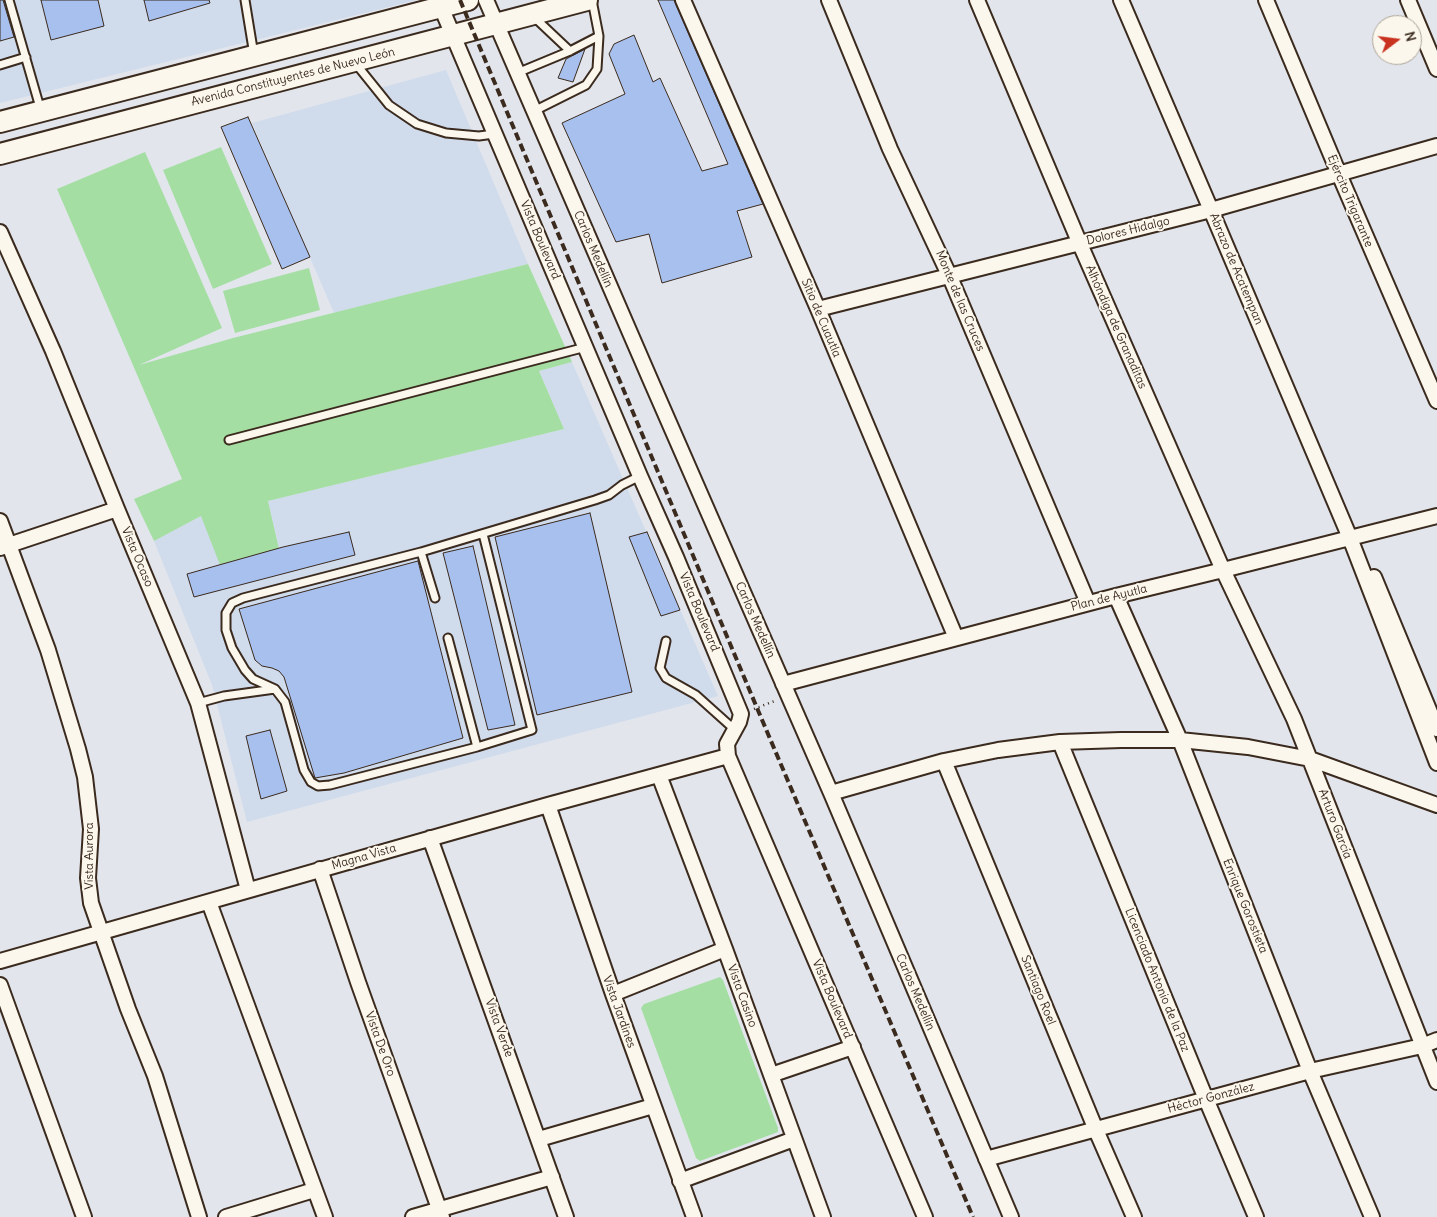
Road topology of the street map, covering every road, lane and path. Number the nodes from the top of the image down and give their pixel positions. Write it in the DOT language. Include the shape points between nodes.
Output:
graph roads {
  1 [pos="10,0"];
  2 [pos="245,0"];
  3 [pos="468,0"];
  4 [pos="486,0"];
  5 [pos="587,0"];
  6 [pos="592,0"];
  7 [pos="683,0"];
  8 [pos="830,0"];
  9 [pos="977,0"];
  10 [pos="1121,0"];
  11 [pos="1266,0"];
  12 [pos="1408,0"];
  13 [pos="441,8"];
  14 [pos="532,14"];
  15 [pos="497,24"];
  16 [pos="452,36"];
  17 [pos="599,36"];
  18 [pos="570,51"];
  19 [pos="254,56"];
  20 [pos="26,57"];
  21 [pos="354,61"];
  22 [pos="0,65"];
  23 [pos="1437,69"];
  24 [pos="518,73"];
  25 [pos="142,85"];
  26 [pos="41,111"];
  27 [pos="534,111"];
  28 [pos="149,114"];
  29 [pos="0,122"];
  30 [pos="494,134"];
  31 [pos="1437,146"];
  32 [pos="0,154"];
  33 [pos="1338,174"];
  34 [pos="1212,210"];
  35 [pos="0,232"];
  36 [pos="1080,244"];
  37 [pos="950,277"];
  38 [pos="818,309"];
  39 [pos="586,347"];
  40 [pos="1437,401"];
  41 [pos="229,440"];
  42 [pos="640,476"];
  43 [pos="116,509"];
  44 [pos="1437,516"];
  45 [pos="0,521"];
  46 [pos="483,534"];
  47 [pos="1353,537"];
  48 [pos="5,546"];
  49 [pos="422,552"];
  50 [pos="1223,570"];
  51 [pos="1116,596"];
  52 [pos="435,598"];
  53 [pos="1088,603"];
  54 [pos="448,638"];
  55 [pos="956,638"];
  56 [pos="666,641"];
  57 [pos="275,689"];
  58 [pos="785,690"];
  59 [pos="198,703"];
  60 [pos="741,714"];
  61 [pos="1437,729"];
  62 [pos="735,730"];
  63 [pos="1180,740"];
  64 [pos="1060,742"];
  65 [pos="477,747"];
  66 [pos="728,756"];
  67 [pos="1310,759"];
  68 [pos="944,761"];
  69 [pos="1437,763"];
  70 [pos="659,775"];
  71 [pos="830,792"];
  72 [pos="548,805"];
  73 [pos="1437,805"];
  74 [pos="430,838"];
  75 [pos="320,869"];
  76 [pos="248,890"];
  77 [pos="209,902"];
  78 [pos="100,933"];
  79 [pos="725,949"];
  80 [pos="0,961"];
  81 [pos="0,985"];
  82 [pos="613,994"];
  83 [pos="1437,1040"];
  84 [pos="853,1046"];
  85 [pos="1422,1046"];
  86 [pos="1310,1071"];
  87 [pos="771,1075"];
  88 [pos="1437,1082"];
  89 [pos="1206,1099"];
  90 [pos="653,1106"];
  91 [pos="1096,1130"];
  92 [pos="794,1139"];
  93 [pos="539,1140"];
  94 [pos="986,1159"];
  95 [pos="552,1177"];
  96 [pos="680,1181"];
  97 [pos="314,1190"];
  98 [pos="441,1213"];
  99 [pos="84,1217"];
  100 [pos="199,1217"];
  101 [pos="226,1217"];
  102 [pos="324,1217"];
  103 [pos="413,1217"];
  104 [pos="566,1217"];
  105 [pos="694,1217"];
  106 [pos="823,1217"];
  107 [pos="925,1217"];
  108 [pos="1011,1217"];
  109 [pos="1134,1217"];
  110 [pos="1256,1217"];
  111 [pos="1372,1217"];
  1 -- 20 [label="lane"];
  2 -- 19 [label="lane"];
  3 -- 13 [label="main road"];
  4 -- 15 [label="street, Carlos Medellín"];
  5 -- 14 [label="main road, Avenida Constituyentes de Nuevo León"];
  6 -- 17 [label="lane"];
  7 -- 38 [label="street, Sitio de Cuautla"];
  8 -- 37 [label="street, Monte de las Cruces" via="890,149"];
  9 -- 36 [label="street, Alhóndiga de Granaditas"];
  10 -- 34 [label="street, Abrazo de Acatempan"];
  11 -- 33 [label="street, Ejército Trigarante"];
  12 -- 23 [label="street"];
  13 -- 16 [label="street, Vista Boulevard"];
  13 -- 19 [label="main road"];
  14 -- 15 [label="main road, Avenida Constituyentes de Nuevo León"];
  14 -- 18 [label="lane"];
  15 -- 16 [label="main road, Avenida Constituyentes de Nuevo León"];
  15 -- 24 [label="street, Carlos Medellín"];
  16 -- 21 [label="main road, Avenida Constituyentes de Nuevo León"];
  16 -- 30 [label="street, Vista Boulevard"];
  17 -- 18 [label="lane"];
  17 -- 27 [label="lane" via="597,69 586,85"];
  18 -- 24 [label="lane"];
  19 -- 25 [label="main road"];
  20 -- 22 [label="lane"];
  20 -- 26 [label="lane"];
  21 -- 28 [label="main road, Avenida Constituyentes de Nuevo León"];
  21 -- 30 [label="lane" via="389,105 417,124 446,133"];
  24 -- 27 [label="street, Carlos Medellín"];
  25 -- 26 [label="main road"];
  25 -- 28 [label="main road"];
  26 -- 29 [label="main road"];
  27 -- 58 [label="street, Carlos Medellín"];
  28 -- 32 [label="main road, Avenida Constituyentes de Nuevo León"];
  30 -- 39 [label="street, Vista Boulevard"];
  31 -- 33 [label="street, Dolores Hidalgo"];
  33 -- 34 [label="street, Dolores Hidalgo"];
  33 -- 40 [label="street, Ejército Trigarante"];
  34 -- 36 [label="street, Dolores Hidalgo"];
  34 -- 47 [label="street, Abrazo de Acatempan"];
  35 -- 43 [label="street, Vista Ocaso" via="53,352"];
  36 -- 37 [label="street, Dolores Hidalgo"];
  36 -- 50 [label="street, Alhóndiga de Granaditas"];
  37 -- 38 [label="street, Dolores Hidalgo"];
  37 -- 53 [label="street, Monte de las Cruces"];
  38 -- 55 [label="street, Sitio de Cuautla"];
  39 -- 41 [label="lane"];
  39 -- 42 [label="street, Vista Boulevard"];
  42 -- 46 [label="lane" via="609,495"];
  42 -- 60 [label="street, Vista Boulevard"];
  43 -- 48 [label="street"];
  43 -- 59 [label="street, Vista Ocaso"];
  44 -- 47 [label="street, Plan de Ayutla"];
  45 -- 48 [label="street, Vista Aurora"];
  46 -- 49 [label="lane"];
  46 -- 65 [label="lane" via="532,730"];
  47 -- 50 [label="street, Plan de Ayutla"];
  47 -- 61 [label="street"];
  47 -- 69 [label="street"];
  48 -- 78 [label="street, Vista Aurora" via="48,650 85,777 91,830 88,878"];
  49 -- 52 [label="lane"];
  49 -- 57 [label="lane" via="232,603 226,613 226,630 232,648 253,679"];
  50 -- 51 [label="street, Plan de Ayutla"];
  50 -- 67 [label="street, Arturo García"];
  51 -- 53 [label="street, Plan de Ayutla"];
  51 -- 63 [label="street, Enrique Gorostieta"];
  53 -- 55 [label="street, Plan de Ayutla"];
  54 -- 65 [label="lane"];
  55 -- 58 [label="street, Plan de Ayutla"];
  56 -- 62 [label="lane" via="660,668 666,678 696,695"];
  57 -- 59 [label="lane"];
  57 -- 65 [label="lane" via="285,702 304,770 311,782 318,786"];
  58 -- 60 [label="path"];
  58 -- 71 [label="street, Carlos Medellín"];
  59 -- 76 [label="street, Vista Ocaso"];
  60 -- 62 [label="street"];
  62 -- 66 [label="street" via="727,744"];
  63 -- 64 [label="street"];
  63 -- 67 [label="street" via="1248,747"];
  63 -- 86 [label="street, Enrique Gorostieta"];
  64 -- 68 [label="street"];
  64 -- 89 [label="street, Licenciado Antonio de la Paz"];
  66 -- 70 [label="street, Magna Vista"];
  66 -- 84 [label="street, Vista Boulevard"];
  67 -- 73 [label="street"];
  67 -- 85 [label="street, Arturo García"];
  68 -- 71 [label="street"];
  68 -- 91 [label="street, Santiago Roel"];
  70 -- 72 [label="street, Magna Vista"];
  70 -- 79 [label="street, Vista Casino"];
  71 -- 94 [label="street, Carlos Medellín"];
  72 -- 74 [label="street, Magna Vista"];
  72 -- 82 [label="street, Vista Jardines"];
  74 -- 75 [label="street, Magna Vista"];
  74 -- 93 [label="street, Vista Verde"];
  75 -- 76 [label="street, Magna Vista"];
  75 -- 98 [label="street, Vista De Oro"];
  76 -- 77 [label="street, Magna Vista"];
  77 -- 78 [label="street, Magna Vista"];
  77 -- 97 [label="street"];
  78 -- 80 [label="street, Magna Vista"];
  78 -- 100 [label="street, Vista Aurora" via="155,1076"];
  79 -- 82 [label="street"];
  79 -- 87 [label="street, Vista Casino"];
  81 -- 99 [label="street"];
  82 -- 90 [label="street, Vista Jardines"];
  83 -- 85 [label="street, Héctor González"];
  84 -- 87 [label="street"];
  84 -- 107 [label="street, Vista Boulevard"];
  85 -- 86 [label="street, Héctor González"];
  85 -- 88 [label="street, Arturo García"];
  86 -- 89 [label="street, Héctor González"];
  86 -- 111 [label="street, Enrique Gorostieta"];
  87 -- 92 [label="street, Vista Casino"];
  89 -- 91 [label="street, Héctor González"];
  89 -- 110 [label="street, Licenciado Antonio de la Paz"];
  90 -- 93 [label="street"];
  90 -- 96 [label="street, Vista Jardines"];
  91 -- 94 [label="street, Héctor González"];
  91 -- 109 [label="street, Santiago Roel"];
  92 -- 96 [label="street"];
  92 -- 106 [label="street, Vista Casino"];
  93 -- 95 [label="street, Vista Verde"];
  94 -- 108 [label="street, Carlos Medellín"];
  95 -- 98 [label="street"];
  95 -- 104 [label="street, Vista Verde"];
  96 -- 105 [label="street, Vista Jardines"];
  97 -- 101 [label="street"];
  97 -- 102 [label="street"];
  98 -- 103 [label="street"];
}
